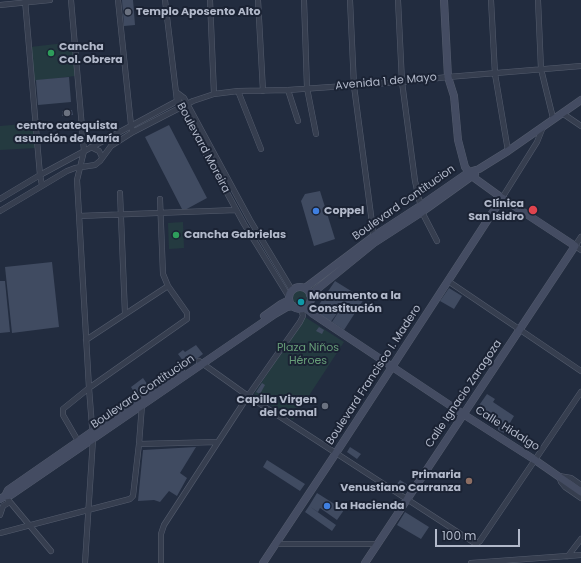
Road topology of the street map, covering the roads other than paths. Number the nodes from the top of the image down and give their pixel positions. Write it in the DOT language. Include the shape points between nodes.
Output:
graph roads {
  1 [pos="50,0"];
  2 [pos="71,0"];
  3 [pos="118,0"];
  4 [pos="164,0"];
  5 [pos="210,0"];
  6 [pos="258,0"];
  7 [pos="304,0"];
  8 [pos="350,0"];
  9 [pos="398,0"];
  10 [pos="444,0"];
  11 [pos="491,0"];
  12 [pos="538,0"];
  13 [pos="25,1"];
  14 [pos="0,5"];
  15 [pos="581,66"];
  16 [pos="541,69"];
  17 [pos="495,74"];
  18 [pos="448,77"];
  19 [pos="402,82"];
  20 [pos="354,86"];
  21 [pos="307,88"];
  22 [pos="288,90"];
  23 [pos="238,91"];
  24 [pos="263,91"];
  25 [pos="176,92"];
  26 [pos="214,94"];
  27 [pos="184,98"];
  28 [pos="581,100"];
  29 [pos="177,101"];
  30 [pos="190,103"];
  31 [pos="181,108"];
  32 [pos="562,113"];
  33 [pos="553,118"];
  34 [pos="298,120"];
  35 [pos="131,125"];
  36 [pos="544,126"];
  37 [pos="581,126"];
  38 [pos="133,132"];
  39 [pos="316,134"];
  40 [pos="210,146"];
  41 [pos="92,147"];
  42 [pos="261,149"];
  43 [pos="203,150"];
  44 [pos="84,151"];
  45 [pos="508,151"];
  46 [pos="102,157"];
  47 [pos="220,165"];
  48 [pos="81,167"];
  49 [pos="213,169"];
  50 [pos="40,175"];
  51 [pos="471,175"];
  52 [pos="42,185"];
  53 [pos="120,193"];
  54 [pos="502,198"];
  55 [pos="0,199"];
  56 [pos="160,199"];
  57 [pos="422,209"];
  58 [pos="236,210"];
  59 [pos="0,211"];
  60 [pos="161,213"];
  61 [pos="121,214"];
  62 [pos="79,216"];
  63 [pos="250,220"];
  64 [pos="244,224"];
  65 [pos="581,237"];
  66 [pos="374,240"];
  67 [pos="437,241"];
  68 [pos="578,248"];
  69 [pos="448,281"];
  70 [pos="168,286"];
  71 [pos="305,288"];
  72 [pos="310,295"];
  73 [pos="291,298"];
  74 [pos="303,308"];
  75 [pos="125,314"];
  76 [pos="519,330"];
  77 [pos="86,340"];
  78 [pos="201,362"];
  79 [pos="392,367"];
  80 [pos="581,371"];
  81 [pos="89,388"];
  82 [pos="581,392"];
  83 [pos="248,396"];
  84 [pos="142,405"];
  85 [pos="463,414"];
  86 [pos="92,431"];
  87 [pos="93,439"];
  88 [pos="78,441"];
  89 [pos="218,442"];
  90 [pos="139,444"];
  91 [pos="336,453"];
  92 [pos="535,460"];
  93 [pos="559,476"];
  94 [pos="581,485"];
  95 [pos="581,492"];
  96 [pos="581,498"];
  97 [pos="5,499"];
  98 [pos="406,500"];
  99 [pos="88,511"];
  100 [pos="0,515"];
  101 [pos="29,525"];
  102 [pos="0,533"];
  103 [pos="581,539"];
  104 [pos="275,544"];
  105 [pos="377,544"];
  106 [pos="51,551"];
  107 [pos="568,556"];
  108 [pos="581,556"];
  109 [pos="85,563"];
  110 [pos="161,563"];
  111 [pos="262,563"];
  112 [pos="365,563"];
  113 [pos="471,563"];
  1 -- 13 [label="street"];
  2 -- 44 [label="street"];
  3 -- 35 [label="street"];
  4 -- 25 [label="street"];
  5 -- 26 [label="street"];
  6 -- 24 [label="street"];
  7 -- 21 [label="street"];
  8 -- 20 [label="street"];
  9 -- 19 [label="street"];
  10 -- 18 [label="street"];
  11 -- 17 [label="street"];
  12 -- 16 [label="street"];
  13 -- 14 [label="street"];
  13 -- 50 [label="street"];
  15 -- 16 [label="street, Avenida 1 de Mayo"];
  16 -- 17 [label="street, Avenida 1 de Mayo"];
  16 -- 33 [label="street"];
  17 -- 18 [label="street, Avenida 1 de Mayo"];
  17 -- 45 [label="street"];
  18 -- 19 [label="street, Avenida 1 de Mayo"];
  18 -- 51 [label="street" via="454,96 460,153"];
  19 -- 20 [label="street, Avenida 1 de Mayo"];
  19 -- 57 [label="street" via="415,181"];
  20 -- 21 [label="street, Avenida 1 de Mayo"];
  20 -- 66 [label="street"];
  21 -- 22 [label="street, Avenida 1 de Mayo"];
  21 -- 39 [label="street"];
  22 -- 24 [label="street, Avenida 1 de Mayo"];
  22 -- 34 [label="street"];
  23 -- 24 [label="street, Avenida 1 de Mayo"];
  23 -- 26 [label="street, Avenida 1 de Mayo"];
  23 -- 42 [label="street"];
  25 -- 27 [label="street, Boulevard Moreira"];
  25 -- 29 [label="street, Boulevard Moreira"];
  26 -- 30 [label="street, Avenida 1 de Mayo"];
  27 -- 29 [label="street"];
  27 -- 30 [label="street"];
  28 -- 32 [label="street, Boulevard Contitucion"];
  29 -- 31 [label="street, Boulevard Moreira"];
  29 -- 35 [label="street"];
  30 -- 31 [label="street, Avenida 1 de Mayo"];
  30 -- 40 [label="street, Boulevard Moreira"];
  31 -- 38 [label="street, Avenida 1 de Mayo"];
  31 -- 43 [label="street, Boulevard Moreira"];
  32 -- 33 [label="street, Boulevard Contitucion"];
  32 -- 37 [label="street"];
  33 -- 36 [label="street, Boulevard Contitucion"];
  35 -- 38 [label="street"];
  35 -- 41 [label="street"];
  36 -- 45 [label="street, Boulevard Contitucion"];
  36 -- 54 [label="street" via="537,142"];
  38 -- 46 [label="street, Avenida 1 de Mayo" via="111,146"];
  40 -- 43 [label="street"];
  40 -- 47 [label="street, Boulevard Moreira"];
  41 -- 44 [label="street"];
  41 -- 46 [label="street" via="99,151"];
  43 -- 49 [label="street, Boulevard Moreira"];
  44 -- 48 [label="street"];
  44 -- 50 [label="street"];
  45 -- 51 [label="street, Boulevard Contitucion"];
  46 -- 48 [label="street, Avenida 1 de Mayo" via="95,165"];
  47 -- 49 [label="street"];
  47 -- 63 [label="street, Boulevard Moreira"];
  48 -- 52 [label="street, Avenida 1 de Mayo" via="67,171"];
  48 -- 62 [label="street" via="77,180"];
  49 -- 58 [label="street, Boulevard Moreira"];
  50 -- 52 [label="street"];
  50 -- 55 [label="street"];
  51 -- 54 [label="street"];
  51 -- 57 [label="street, Boulevard Contitucion"];
  52 -- 59 [label="street, Avenida 1 de Mayo"];
  53 -- 61 [label="street"];
  54 -- 68 [label="street"];
  54 -- 69 [label="street, Boulevard Francisco I. Madero"];
  56 -- 60 [label="street"];
  57 -- 66 [label="street, Boulevard Contitucion"];
  57 -- 67 [label="street"];
  58 -- 60 [label="street"];
  58 -- 64 [label="street, Boulevard Moreira"];
  60 -- 61 [label="street"];
  60 -- 70 [label="street" via="162,266"];
  61 -- 62 [label="street"];
  61 -- 75 [label="street"];
  62 -- 77 [label="street"];
  63 -- 64 [label="street"];
  63 -- 73 [label="street, Boulevard Moreira"];
  64 -- 73 [label="street, Boulevard Moreira"];
  65 -- 68 [label="street, Calle Ignacio Zaragoza"];
  66 -- 71 [label="street, Boulevard Contitucion"];
  66 -- 72 [label="street, Boulevard Contitucion"];
  68 -- 76 [label="street, Calle Ignacio Zaragoza"];
  69 -- 76 [label="street"];
  69 -- 79 [label="street, Boulevard Francisco I. Madero"];
  70 -- 75 [label="street"];
  70 -- 81 [label="street" via="187,313 187,319"];
  71 -- 72 [label="street"];
  71 -- 73 [label="street, Boulevard Contitucion" via="300,287"];
  72 -- 74 [label="street" via="310,302"];
  73 -- 74 [label="street"];
  73 -- 78 [label="street, Boulevard Contitucion" via="287,307"];
  74 -- 79 [label="street, Calle Hidalgo"];
  74 -- 83 [label="street" via="300,322"];
  75 -- 77 [label="street"];
  76 -- 80 [label="street"];
  76 -- 85 [label="street, Calle Ignacio Zaragoza"];
  77 -- 81 [label="street"];
  78 -- 83 [label="street"];
  78 -- 84 [label="street, Boulevard Contitucion"];
  78 -- 86 [label="street, Boulevard Contitucion"];
  79 -- 85 [label="street, Calle Hidalgo"];
  79 -- 91 [label="street, Boulevard Francisco I. Madero"];
  81 -- 86 [label="street"];
  81 -- 88 [label="street" via="62,412"];
  82 -- 92 [label="street"];
  83 -- 89 [label="street"];
  83 -- 91 [label="street"];
  84 -- 87 [label="street, Boulevard Contitucion"];
  84 -- 90 [label="street"];
  85 -- 92 [label="street, Calle Hidalgo"];
  85 -- 98 [label="street, Calle Ignacio Zaragoza"];
  86 -- 87 [label="street"];
  86 -- 88 [label="street, Boulevard Contitucion"];
  87 -- 97 [label="street, Boulevard Contitucion"];
  87 -- 99 [label="street"];
  88 -- 97 [label="street, Boulevard Contitucion" via="8,490"];
  89 -- 90 [label="street"];
  89 -- 110 [label="street" via="164,525 161,534"];
  90 -- 99 [label="street" via="132,498"];
  91 -- 98 [label="street"];
  91 -- 104 [label="street, Boulevard Francisco I. Madero"];
  92 -- 93 [label="street, Calle Hidalgo"];
  92 -- 98 [label="street" via="476,544"];
  93 -- 94 [label="street, Calle Hidalgo" via="571,478"];
  93 -- 95 [label="street, Calle Hidalgo"];
  93 -- 96 [label="street, Calle Hidalgo" via="565,487"];
  97 -- 100 [label="street"];
  97 -- 101 [label="street"];
  98 -- 105 [label="street, Calle Ignacio Zaragoza"];
  99 -- 101 [label="street"];
  99 -- 109 [label="street"];
  101 -- 102 [label="street"];
  101 -- 106 [label="street"];
  103 -- 107 [label="street"];
  104 -- 105 [label="street"];
  104 -- 111 [label="street, Boulevard Francisco I. Madero"];
  105 -- 112 [label="street, Calle Ignacio Zaragoza"];
  107 -- 108 [label="street"];
  107 -- 113 [label="street"];
}
